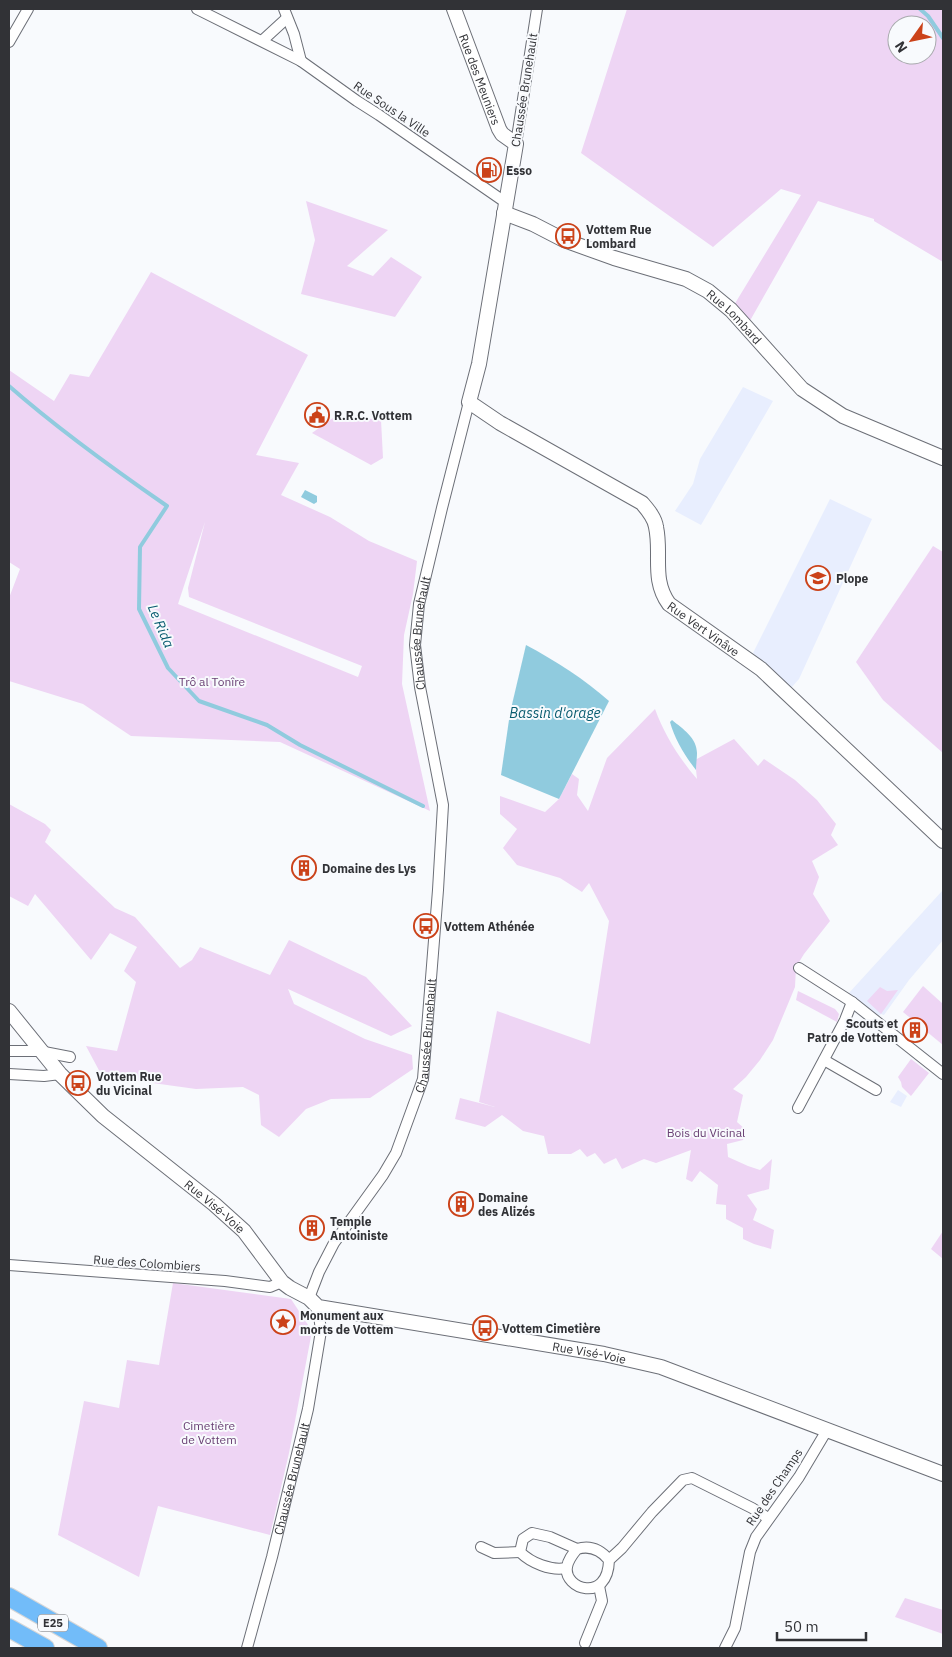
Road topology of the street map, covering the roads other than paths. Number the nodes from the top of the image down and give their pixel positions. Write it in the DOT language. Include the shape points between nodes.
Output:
graph roads {
  1 [pos="28,9"];
  2 [pos="198,9"];
  3 [pos="454,9"];
  4 [pos="537,9"];
  5 [pos="286,13"];
  6 [pos="263,40"];
  7 [pos="9,42"];
  8 [pos="301,60"];
  9 [pos="516,144"];
  10 [pos="505,207"];
  11 [pos="469,402"];
  12 [pos="943,458"];
  13 [pos="943,841"];
  14 [pos="799,968"];
  15 [pos="852,1002"];
  16 [pos="9,1011"];
  17 [pos="39,1050"];
  18 [pos="9,1051"];
  19 [pos="70,1057"];
  20 [pos="824,1060"];
  21 [pos="9,1074"];
  22 [pos="60,1074"];
  23 [pos="943,1074"];
  24 [pos="876,1090"];
  25 [pos="798,1108"];
  26 [pos="9,1265"];
  27 [pos="282,1282"];
  28 [pos="314,1302"];
  29 [pos="827,1430"];
  30 [pos="943,1474"];
  31 [pos="768,1518"];
  32 [pos="481,1548"];
  33 [pos="576,1550"];
  34 [pos="520,1552"];
  35 [pos="609,1560"];
  36 [pos="566,1568"];
  37 [pos="599,1586"];
  38 [pos="9,1597"];
  39 [pos="9,1628"];
  40 [pos="585,1644"];
  41 [pos="45,1648"];
  42 [pos="98,1648"];
  43 [pos="247,1648"];
  44 [pos="725,1648"];
  1 -- 7 [label="street"];
  2 -- 6 [label="street, Rue Sous la Ville"];
  3 -- 9 [label="street, Rue des Meuniers" via="499,130"];
  4 -- 9 [label="street, Chaussée Brunehault"];
  5 -- 6 [label="street"];
  5 -- 8 [label="street"];
  6 -- 8 [label="street, Rue Sous la Ville"];
  8 -- 10 [label="street, Rue Sous la Ville"];
  9 -- 10 [label="street, Chaussée Brunehault"];
  10 -- 11 [label="street, Chaussée Brunehault" via="479,364"];
  10 -- 12 [label="street, Rue Lombard" via="564,240 686,279 708,291 731,310 802,389 843,416"];
  11 -- 13 [label="street, Rue Vert Vinâve" via="500,423 642,503 656,525 659,586 669,604 761,669"];
  11 -- 28 [label="street, Chaussée Brunehault" via="421,595 415,645 443,805 423,1079 396,1153 334,1243 319,1272"];
  14 -- 15 [label="street"];
  15 -- 20 [label="street"];
  15 -- 23 [label="street"];
  16 -- 17 [label="street, Rue Visé-Voie"];
  17 -- 18 [label="street"];
  17 -- 19 [label="street"];
  17 -- 22 [label="street, Rue Visé-Voie"];
  20 -- 24 [label="street"];
  20 -- 25 [label="street"];
  21 -- 22 [label="street"];
  22 -- 27 [label="street, Rue Visé-Voie" via="103,1116 244,1231"];
  26 -- 27 [label="street, Rue des Colombiers" via="270,1287"];
  27 -- 28 [label="street, Rue Visé-Voie"];
  28 -- 29 [label="street, Rue Visé-Voie" via="661,1367"];
  28 -- 43 [label="street, Chaussée Brunehault" via="321,1331 308,1409"];
  29 -- 30 [label="street, Rue Visé-Voie"];
  29 -- 31 [label="street, Rue des Champs" via="799,1477"];
  31 -- 35 [label="street" via="692,1478 683,1480"];
  31 -- 44 [label="street, Rue des Champs" via="750,1552 735,1628"];
  32 -- 34 [label="street" via="494,1553"];
  33 -- 34 [label="street" via="550,1537 532,1533 523,1539"];
  33 -- 35 [label="street" via="591,1547"];
  33 -- 36 [label="street"];
  34 -- 36 [label="street" via="527,1560 558,1570"];
  35 -- 37 [label="street" via="606,1578"];
  36 -- 37 [label="street" via="568,1577 578,1586 590,1589"];
  37 -- 40 [label="street" via="602,1601"];
  38 -- 42 [label="highway, E25"];
  39 -- 41 [label="highway, E25"];
}
